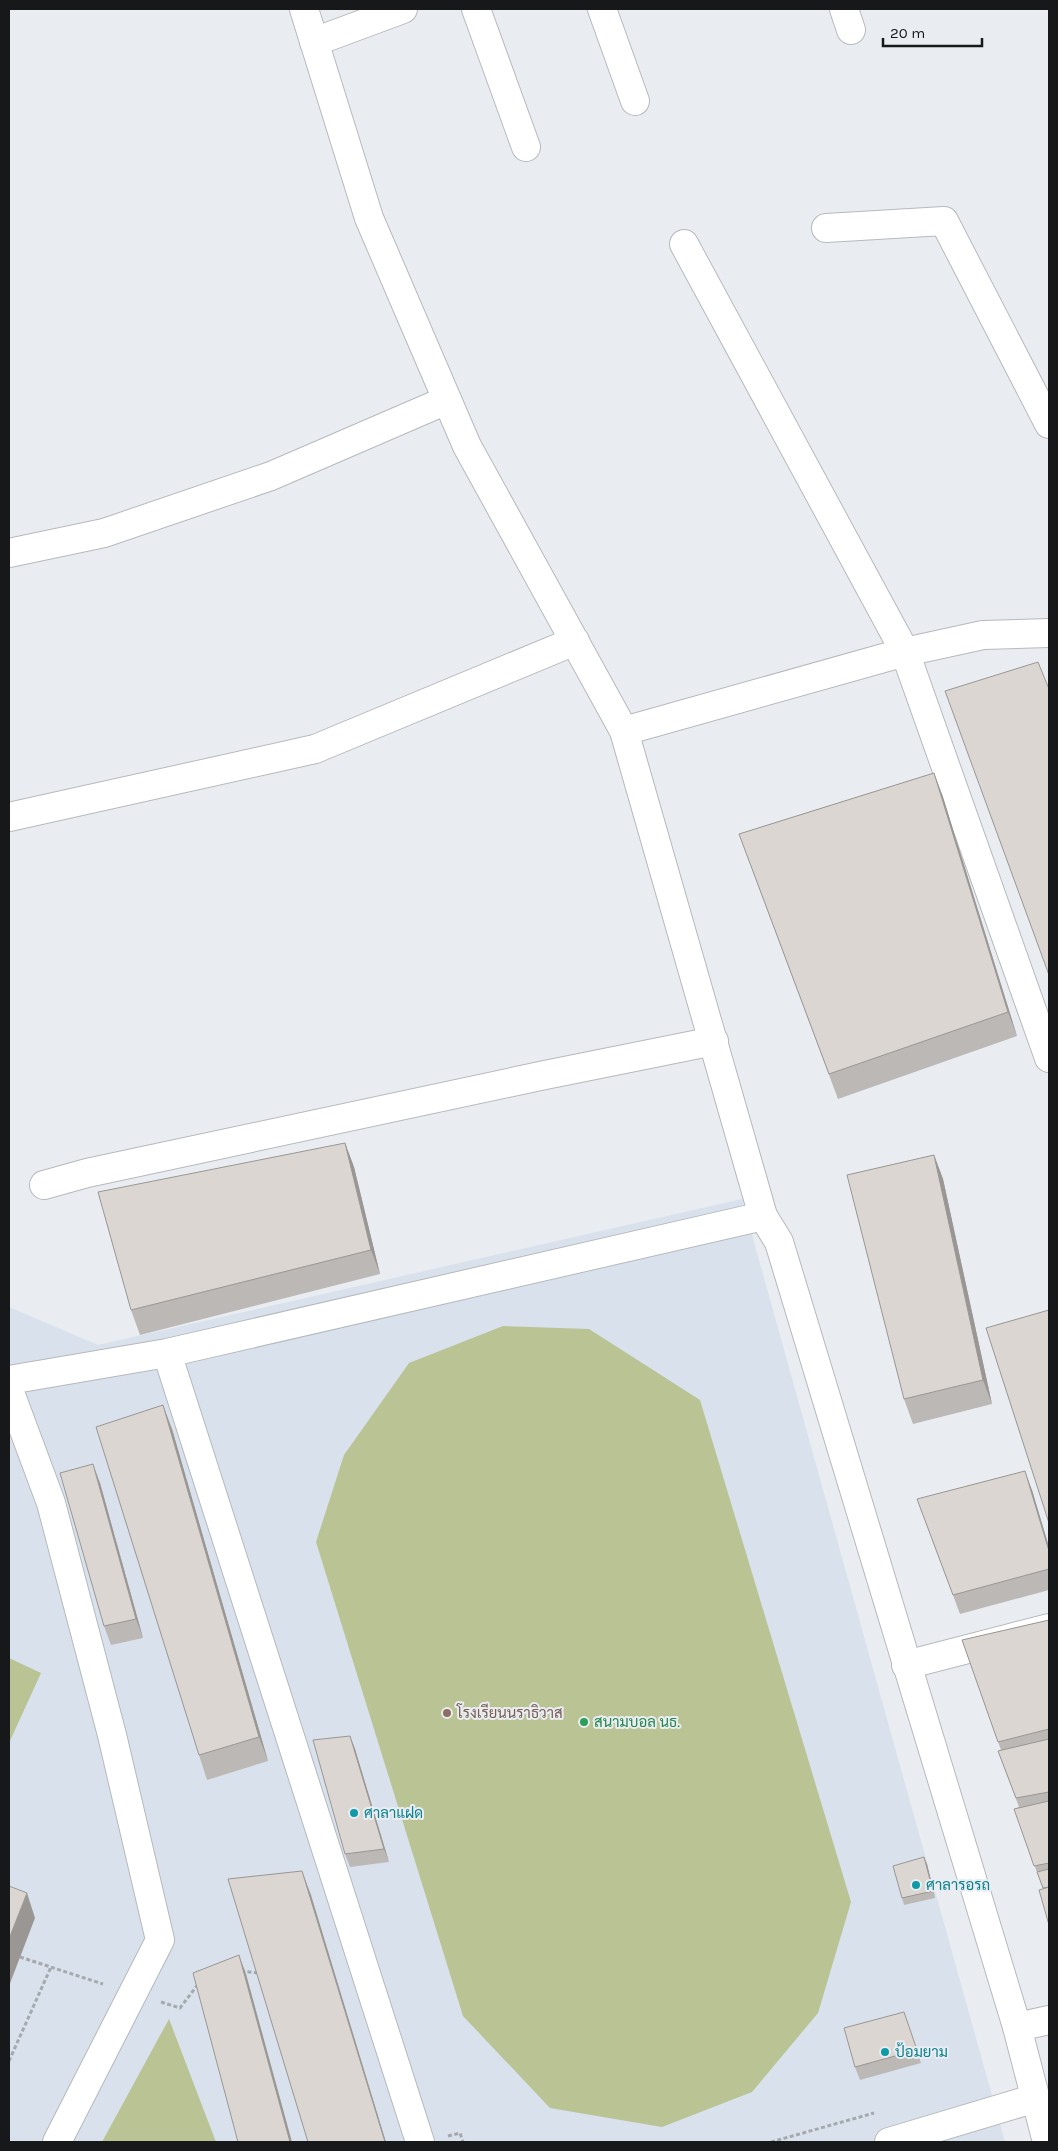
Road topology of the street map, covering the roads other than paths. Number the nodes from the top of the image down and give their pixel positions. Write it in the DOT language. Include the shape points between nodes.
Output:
graph roads {
  1 [pos="304,9"];
  2 [pos="403,9"];
  3 [pos="476,9"];
  4 [pos="602,9"];
  5 [pos="314,42"];
  6 [pos="635,101"];
  7 [pos="526,147"];
  8 [pos="826,228"];
  9 [pos="684,244"];
  10 [pos="447,400"];
  11 [pos="1049,424"];
  12 [pos="9,553"];
  13 [pos="1049,633"];
  14 [pos="575,641"];
  15 [pos="905,652"];
  16 [pos="624,731"];
  17 [pos="9,817"];
  18 [pos="714,1041"];
  19 [pos="1049,1058"];
  20 [pos="44,1185"];
  21 [pos="763,1216"];
  22 [pos="167,1354"];
  23 [pos="9,1380"];
  24 [pos="9,1390"];
  25 [pos="1049,1628"];
  26 [pos="906,1665"];
  27 [pos="1049,2020"];
  28 [pos="1017,2027"];
  29 [pos="1036,2098"];
  30 [pos="57,2142"];
  31 [pos="420,2142"];
  32 [pos="889,2142"];
  33 [pos="1047,2142"];
  1 -- 5 [label="street"];
  2 -- 5 [label="street"];
  3 -- 7 [label="street"];
  4 -- 6 [label="street"];
  5 -- 10 [label="street" via="369,218"];
  8 -- 11 [label="street" via="944,221"];
  9 -- 15 [label="street"];
  10 -- 12 [label="street" via="261,479 104,533"];
  10 -- 14 [label="street" via="466,446"];
  13 -- 15 [label="street" via="983,635"];
  14 -- 16 [label="street"];
  14 -- 17 [label="street" via="315,749"];
  15 -- 16 [label="street"];
  15 -- 19 [label="street"];
  16 -- 18 [label="street"];
  18 -- 20 [label="street"];
  18 -- 21 [label="street"];
  21 -- 22 [label="street"];
  21 -- 26 [label="street" via="779,1242"];
  22 -- 23 [label="street"];
  22 -- 31 [label="street"];
  24 -- 30 [label="street" via="51,1503 112,1735 160,1940"];
  25 -- 26 [label="street"];
  26 -- 28 [label="street"];
  27 -- 28 [label="street"];
  28 -- 29 [label="street"];
  29 -- 32 [label="street"];
  29 -- 33 [label="street"];
}
